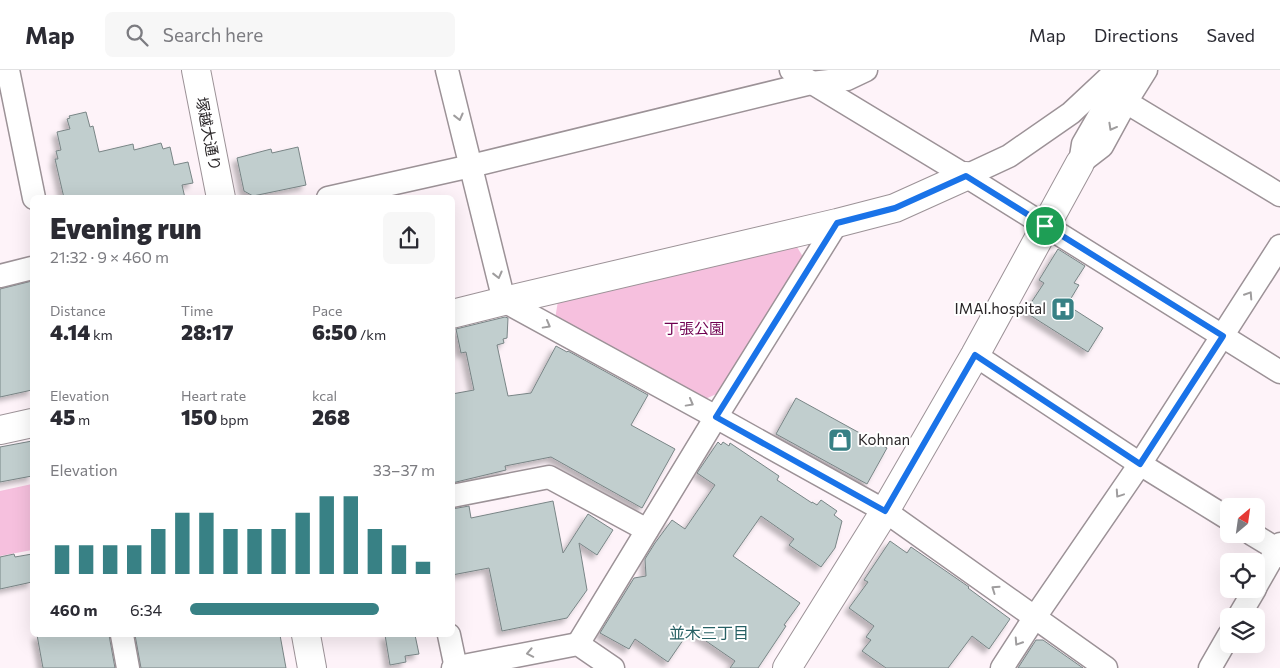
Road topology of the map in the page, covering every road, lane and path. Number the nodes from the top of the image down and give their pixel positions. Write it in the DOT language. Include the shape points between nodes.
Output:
graph roads {
  1 [pos="196,70"];
  2 [pos="447,70"];
  3 [pos="791,70"];
  4 [pos="866,70"];
  5 [pos="1117,70"];
  6 [pos="1125,70"];
  7 [pos="1146,70"];
  8 [pos="6,75"];
  9 [pos="811,83"];
  10 [pos="1126,102"];
  11 [pos="1080,163"];
  12 [pos="472,166"];
  13 [pos="966,176"];
  14 [pos="33,195"];
  15 [pos="220,195"];
  16 [pos="342,195"];
  17 [pos="1280,195"];
  18 [pos="837,223"];
  19 [pos="1045,226"];
  20 [pos="1280,246"];
  21 [pos="30,268"];
  22 [pos="0,276"];
  23 [pos="504,301"];
  24 [pos="455,313"];
  25 [pos="1223,336"];
  26 [pos="975,355"];
  27 [pos="1280,372"];
  28 [pos="716,417"];
  29 [pos="30,423"];
  30 [pos="0,430"];
  31 [pos="1140,464"];
  32 [pos="455,495"];
  33 [pos="885,511"];
  34 [pos="1220,513"];
  35 [pos="647,530"];
  36 [pos="1265,541"];
  37 [pos="1279,548"];
  38 [pos="1265,572"];
  39 [pos="1035,617"];
  40 [pos="122,637"];
  41 [pos="306,637"];
  42 [pos="449,637"];
  43 [pos="578,644"];
  44 [pos="1220,651"];
  45 [pos="128,668"];
  46 [pos="312,668"];
  47 [pos="455,668"];
  48 [pos="613,668"];
  49 [pos="787,668"];
  50 [pos="1002,668"];
  51 [pos="1106,668"];
  52 [pos="1210,668"];
  1 -- 15 [label="street, 塚越大通り"];
  2 -- 12 [label="street, one-way"];
  3 -- 9 [label="street"];
  4 -- 9 [label="street" via="847,79"];
  5 -- 13 [label="street" via="1071,112 1008,156"];
  6 -- 11 [label="street" via="1083,144"];
  7 -- 10 [label="street"];
  8 -- 14 [label="street"];
  9 -- 12 [label="street"];
  9 -- 13 [label="street"];
  10 -- 11 [label="street, one-way" via="1102,146"];
  10 -- 17 [label="street"];
  11 -- 19 [label="street"];
  12 -- 16 [label="street"];
  12 -- 23 [label="street, one-way"];
  13 -- 18 [label="street" via="895,208"];
  13 -- 19 [label="street"];
  18 -- 23 [label="street"];
  18 -- 28 [label="street"];
  19 -- 25 [label="street"];
  19 -- 26 [label="street"];
  25 -- 20 [label="street, one-way"];
  21 -- 22 [label="street"];
  23 -- 24 [label="street"];
  23 -- 28 [label="street, one-way"];
  25 -- 27 [label="street"];
  25 -- 31 [label="street"];
  26 -- 31 [label="street"];
  26 -- 33 [label="street"];
  28 -- 33 [label="street"];
  28 -- 35 [label="street"];
  29 -- 30 [label="street"];
  31 -- 34 [label="street"];
  31 -- 39 [label="street, one-way"];
  32 -- 35 [label="street" via="549,477"];
  39 -- 33 [label="street, one-way"];
  33 -- 49 [label="street"];
  35 -- 43 [label="street"];
  36 -- 37 [label="street"];
  37 -- 38 [label="street"];
  39 -- 50 [label="street, one-way"];
  39 -- 51 [label="street"];
  40 -- 45 [label="street"];
  41 -- 46 [label="street"];
  42 -- 47 [label="street"];
  43 -- 47 [label="street, one-way"];
  43 -- 48 [label="street"];
  44 -- 52 [label="street"];
}
